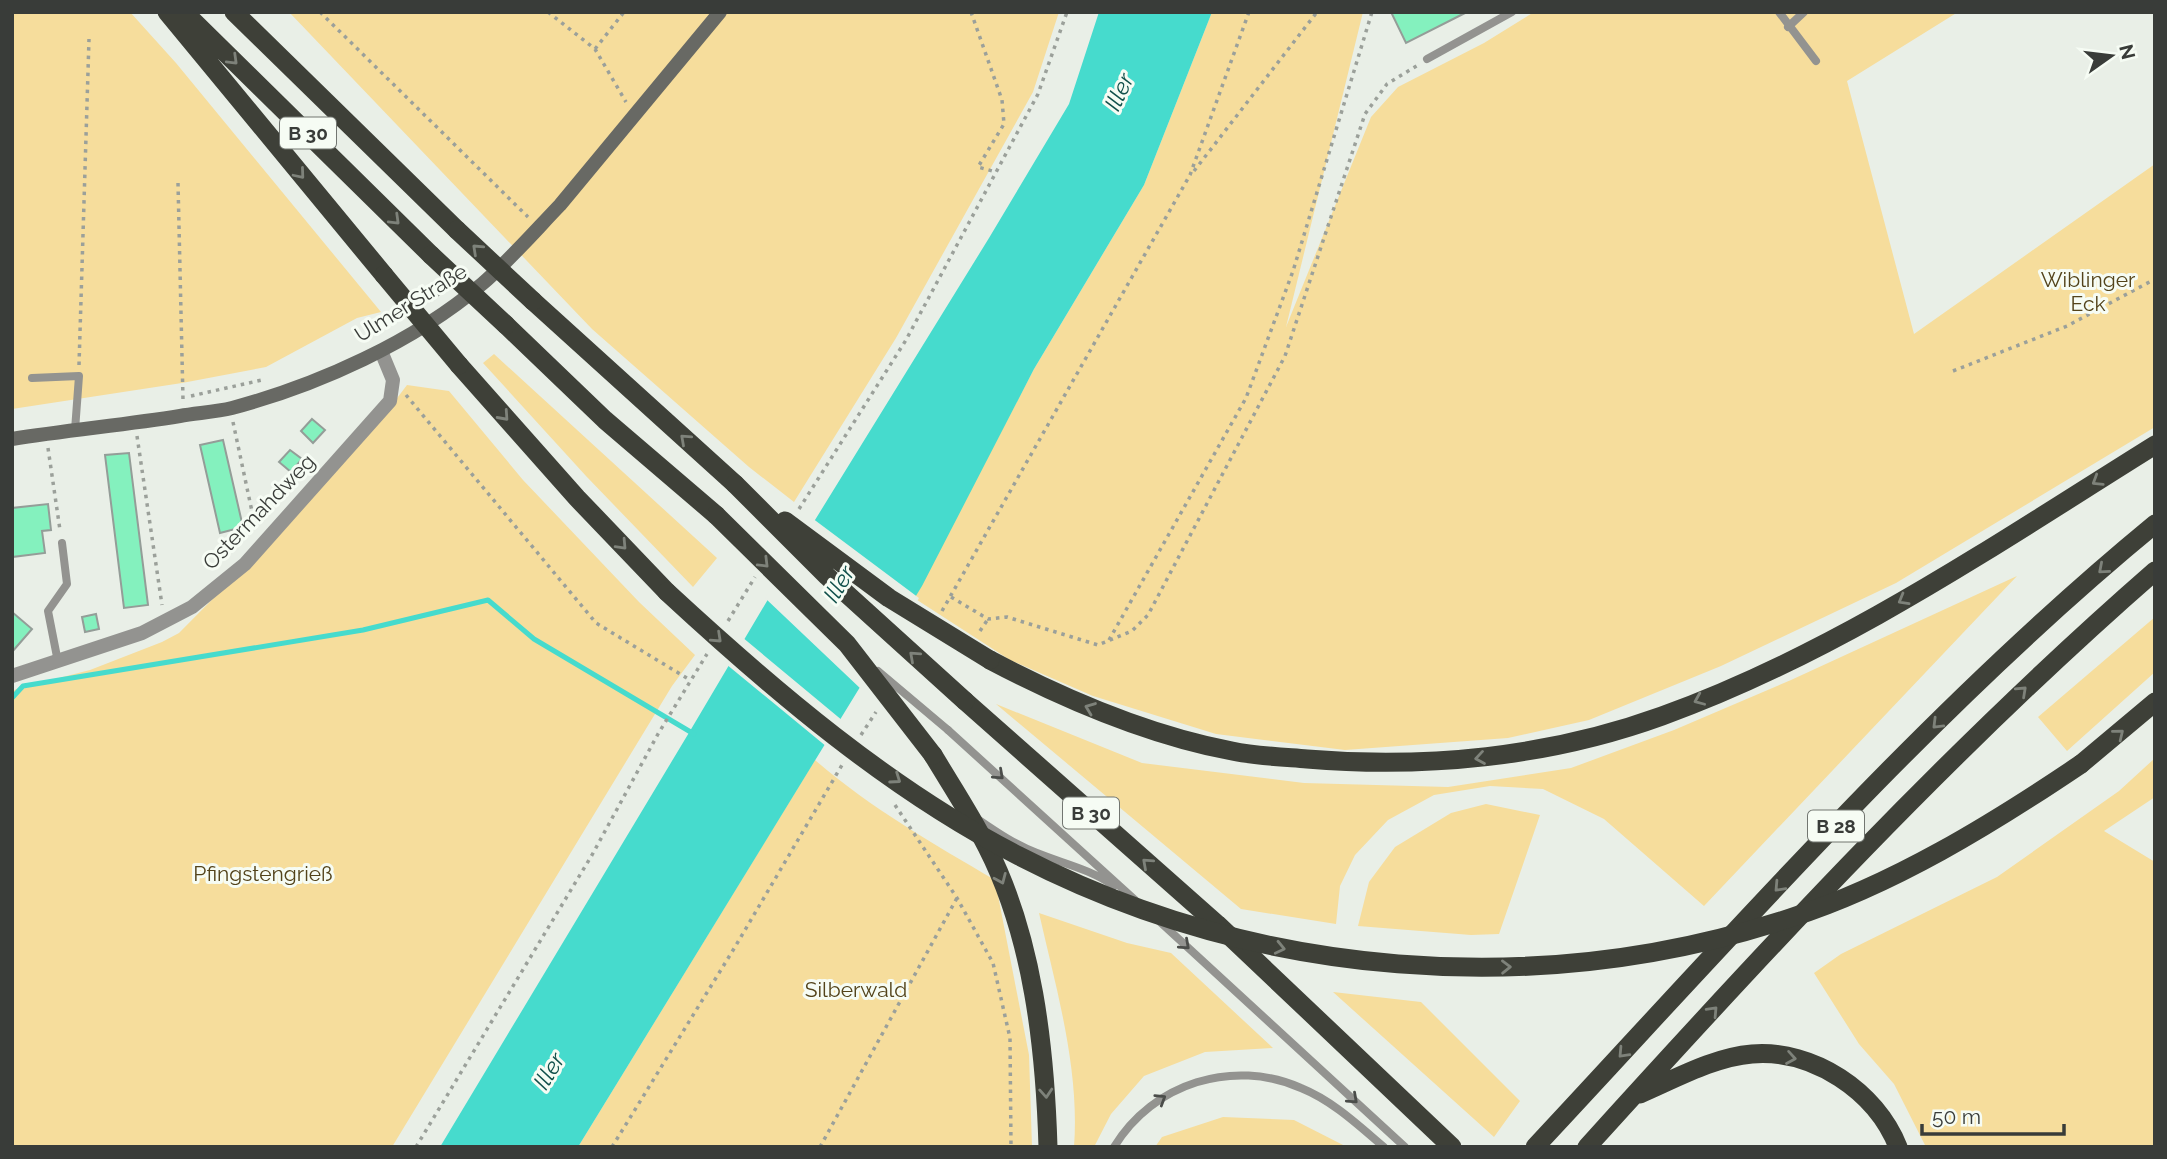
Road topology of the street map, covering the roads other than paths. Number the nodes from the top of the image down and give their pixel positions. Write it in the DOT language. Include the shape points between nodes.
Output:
graph roads {
  1 [pos="167,12"];
  2 [pos="184,12"];
  3 [pos="234,12"];
  4 [pos="720,12"];
  5 [pos="1512,12"];
  6 [pos="1779,12"];
  7 [pos="1804,12"];
  8 [pos="1788,27"];
  9 [pos="1427,59"];
  10 [pos="1816,61"];
  11 [pos="381,351"];
  12 [pos="32,378"];
  13 [pos="75,430"];
  14 [pos="12,439"];
  15 [pos="2155,445"];
  16 [pos="735,484"];
  17 [pos="2155,524"];
  18 [pos="62,543"];
  19 [pos="2155,571"];
  20 [pos="846,644"];
  21 [pos="58,662"];
  22 [pos="12,676"];
  23 [pos="2155,702"];
  24 [pos="967,813"];
  25 [pos="1135,899"];
  26 [pos="1632,1097"];
  27 [pos="1451,1146"];
  28 [pos="1048,1147"];
  29 [pos="1114,1147"];
  30 [pos="1384,1147"];
  31 [pos="1405,1147"];
  32 [pos="1535,1147"];
  33 [pos="1587,1147"];
  34 [pos="1898,1147"];
  1 -- 23 [label="highway, one-way, bridge" via="459,365 667,592 820,726 939,810 1016,855 1132,908 1196,929 1294,951 1396,965 1464,968 1586,962 1721,938 1792,918 1965,839 2081,764"];
  2 -- 20 [label="highway, B 30, one-way, bridge" via="431,254 605,420 716,515"];
  16 -- 3 [label="highway, B 30, one-way, bridge" via="457,230"];
  4 -- 11 [label="main road, Ulmer Straße" via="561,205 482,284"];
  5 -- 9 [label="lane"];
  6 -- 8 [label="lane"];
  7 -- 8 [label="lane"];
  8 -- 10 [label="lane"];
  11 -- 13 [label="main road, Ulmer Straße" via="288,391 230,408"];
  11 -- 21 [label="street, Ostermahdweg" via="393,380 390,401 245,564 192,607 142,633"];
  12 -- 13 [label="lane" via="79,376"];
  13 -- 14 [label="main road, Ulmer Straße"];
  15 -- 16 [label="highway, one-way, bridge" via="1940,579 1774,669 1662,716 1595,737 1463,761 1406,764 1358,764 1232,751 1154,731 1065,698 989,660 889,598"];
  27 -- 16 [label="highway, B 30, one-way, bridge" via="1217,925 827,576"];
  17 -- 32 [label="highway, B 28, one-way" via="2057,608 1951,709"];
  18 -- 21 [label="lane" via="66,584 48,611"];
  26 -- 19 [label="highway, B 28, one-way" via="1976,735"];
  20 -- 24 [label="highway, bridge" via="933,755"];
  20 -- 25 [label="lane, B 30, one-way, bridge"];
  21 -- 22 [label="street, Ostermahdweg"];
  24 -- 25 [label="lane" via="1012,842 1102,877"];
  24 -- 28 [label="highway, one-way" via="1003,884 1020,937 1040,1040"];
  25 -- 31 [label="lane, B 30, one-way"];
  26 -- 33 [label="highway, B 28"];
  26 -- 34 [label="highway, one-way" via="1726,1059 1753,1054 1790,1058 1811,1062 1858,1093 1881,1114"];
  29 -- 30 [label="lane, one-way" via="1128,1126 1163,1097 1227,1074 1275,1078 1302,1088 1335,1107"];
}
